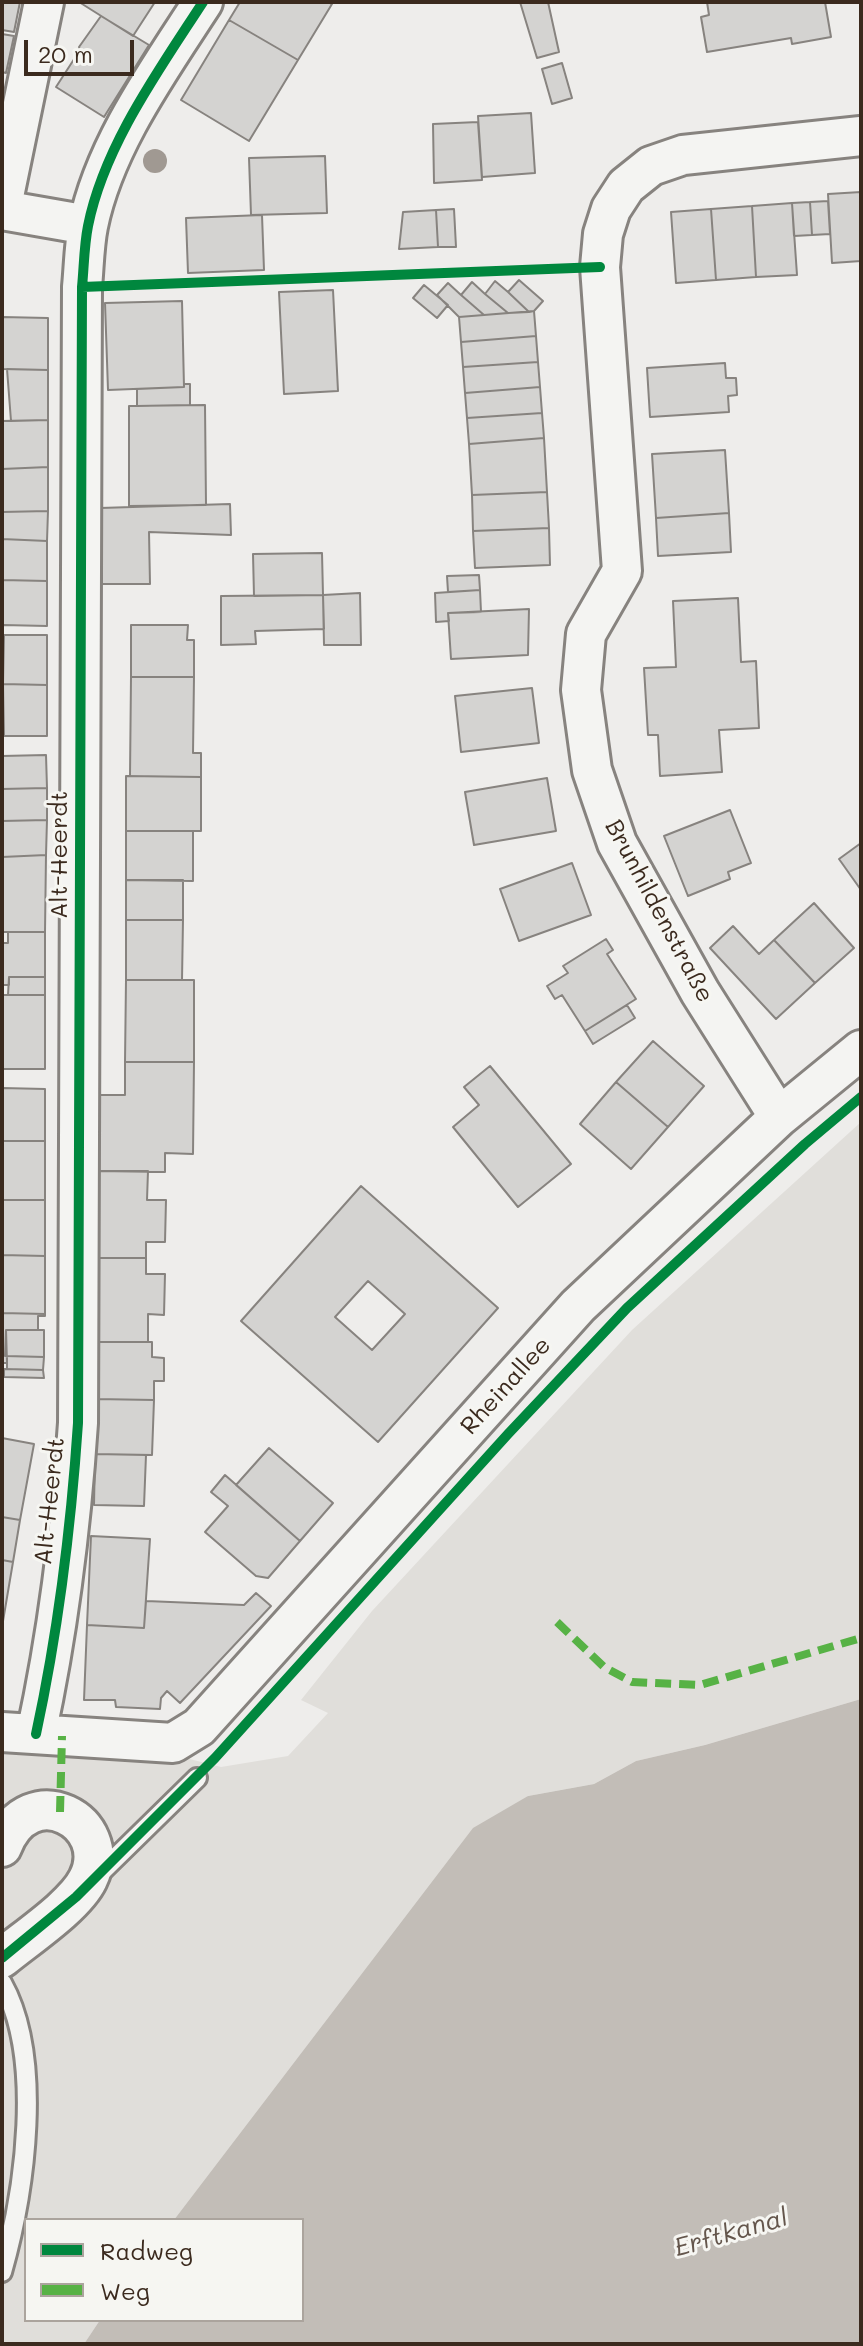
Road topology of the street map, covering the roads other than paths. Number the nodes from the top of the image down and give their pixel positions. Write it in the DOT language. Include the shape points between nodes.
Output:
graph roads {
  1 [pos="44,2"];
  2 [pos="203,2"];
  3 [pos="861,136"];
  4 [pos="2,208"];
  5 [pos="88,225"];
  6 [pos="861,1050"];
  7 [pos="779,1117"];
  8 [pos="19,1733"];
  9 [pos="197,1778"];
  10 [pos="2,1847"];
  11 [pos="76,1897"];
  12 [pos="2,1958"];
  13 [pos="2,1983"];
  14 [pos="2,2272"];
  1 -- 4 [label="street"];
  2 -- 5 [label="street, Alt-Heerdt" via="136,105"];
  3 -- 7 [label="street, Brunhildenstraße" via="683,155 651,166 626,186 611,209 600,267 622,571 586,634 581,690 592,770 617,843 700,992"];
  4 -- 5 [label="street"];
  5 -- 8 [label="street, Alt-Heerdt" via="82,287 78,1423 71,1526 46,1687"];
  6 -- 7 [label="street, Rheinallee"];
  7 -- 8 [label="street, Rheinallee" via="578,1306 199,1727 173,1743"];
  9 -- 11 [label="lane"];
  10 -- 11 [label="street" via="11,1827 28,1813 43,1810 70,1817 90,1834 94,1853 89,1878"];
  11 -- 12 [label="street"];
  13 -- 14 [label="lane" via="20,2023 26,2089 19,2196"];
}
